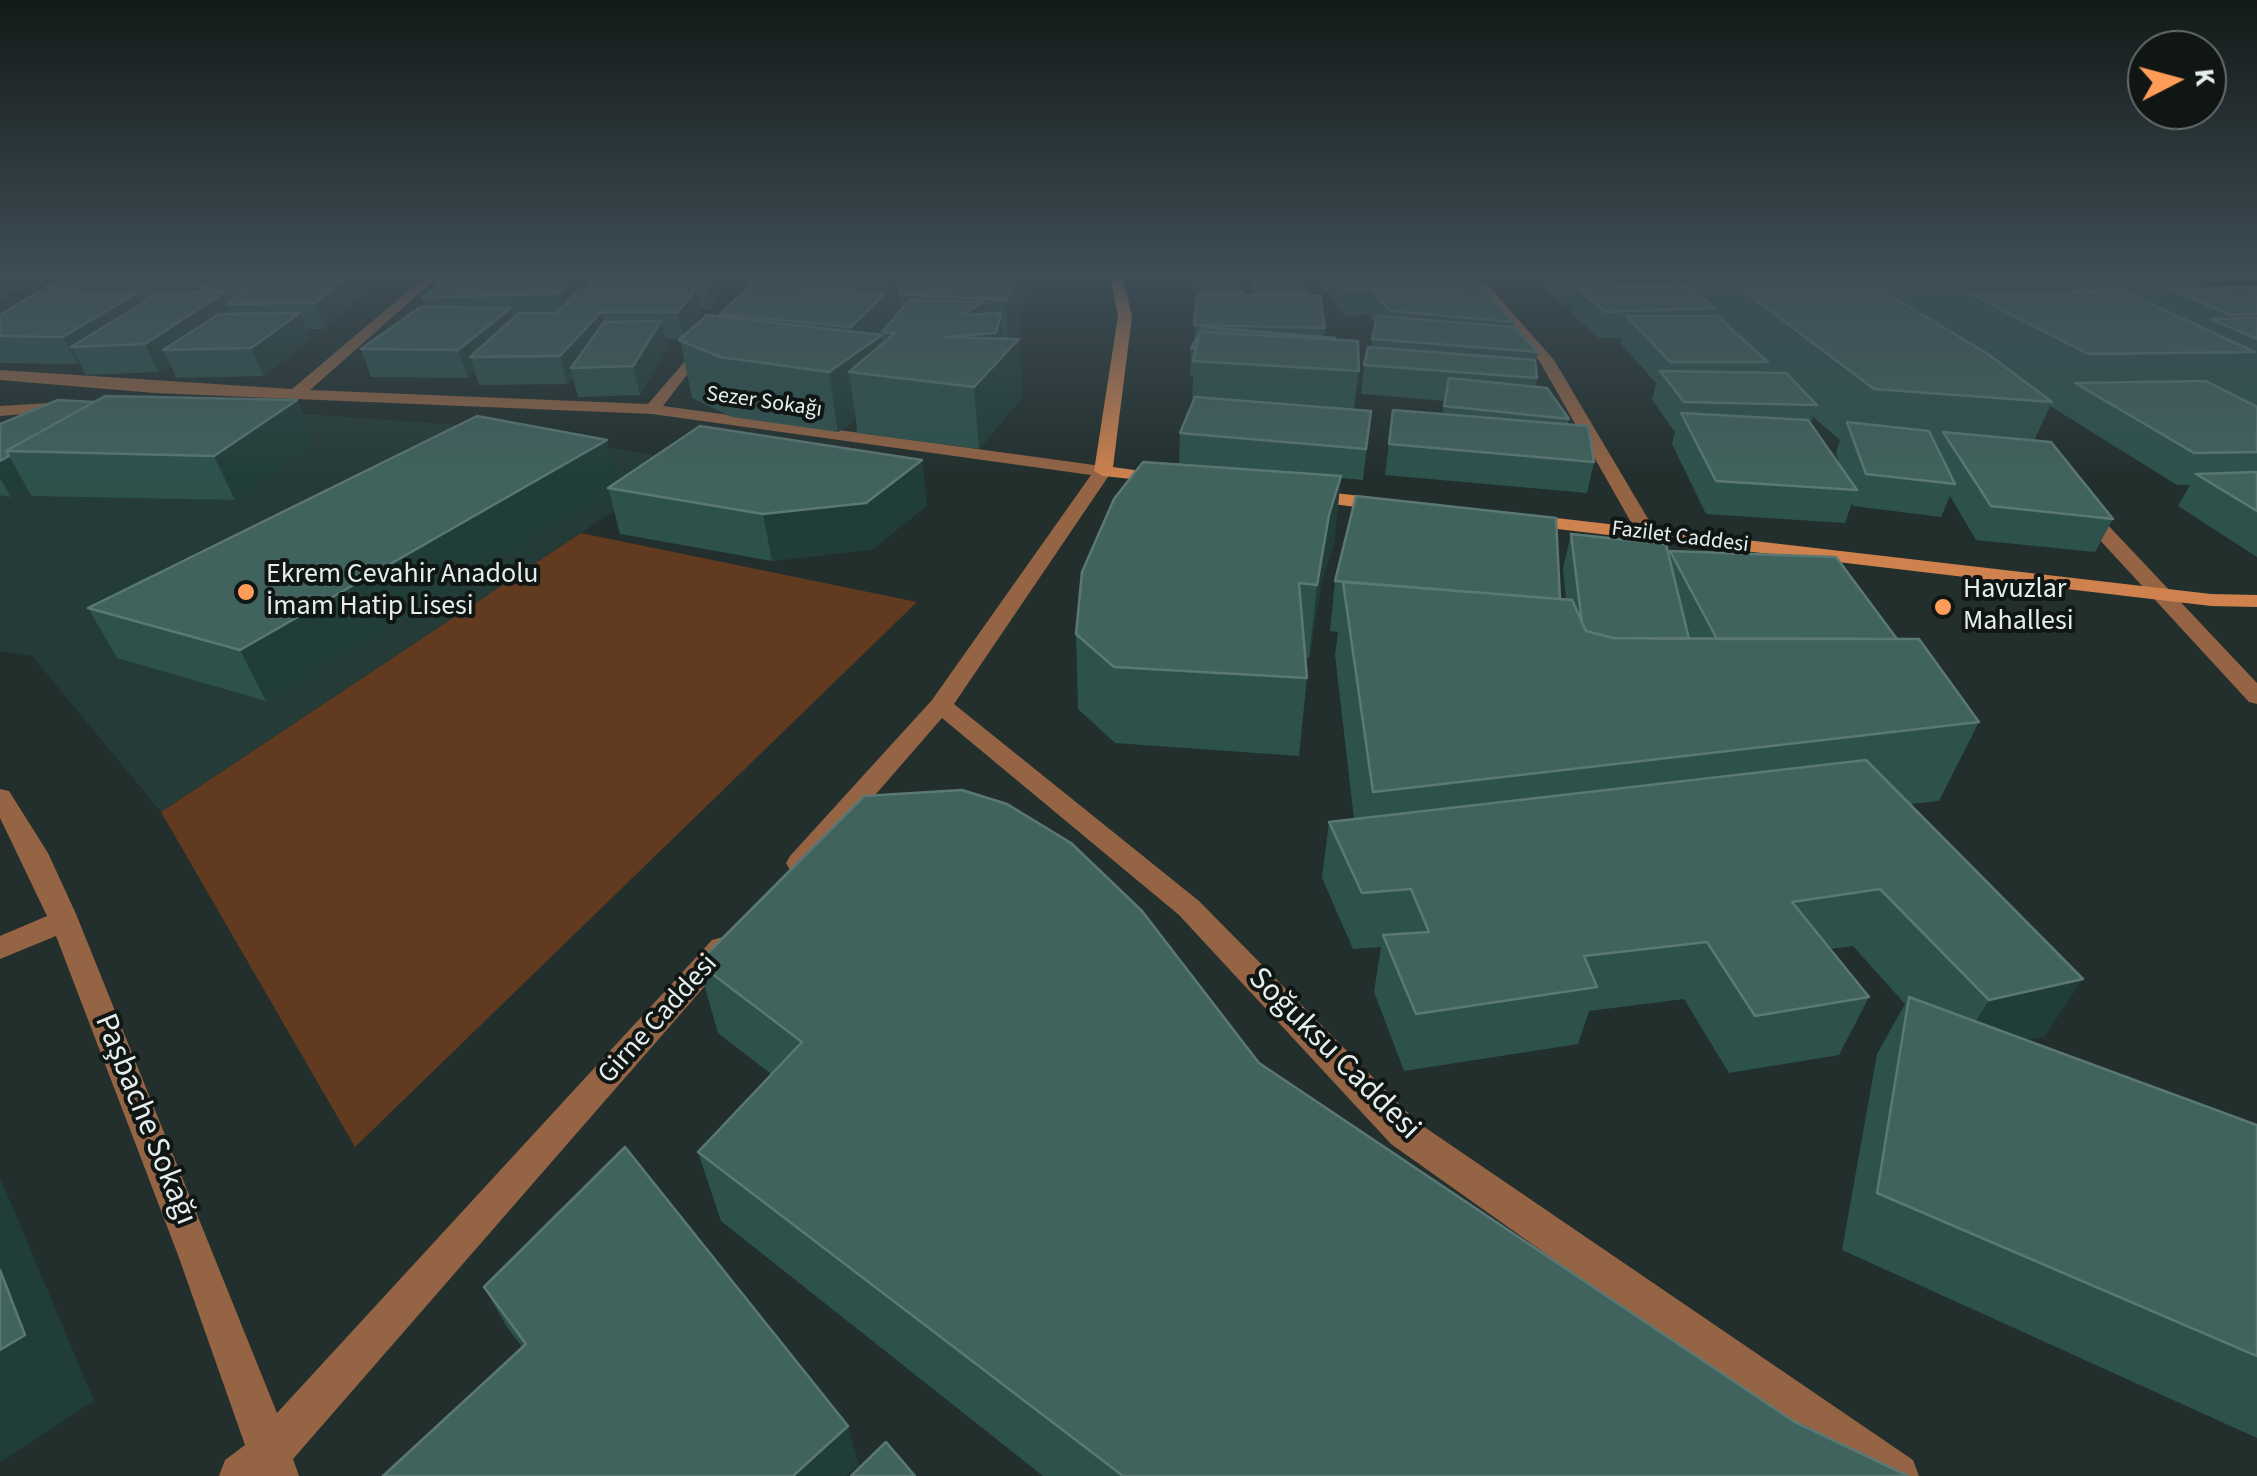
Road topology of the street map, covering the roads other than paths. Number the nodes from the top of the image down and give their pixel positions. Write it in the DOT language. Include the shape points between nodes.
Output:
graph roads {
  1 [pos="354,344"];
  2 [pos="703,344"];
  3 [pos="1120,344"];
  4 [pos="1532,344"];
  5 [pos="0,375"];
  6 [pos="296,394"];
  7 [pos="118,404"];
  8 [pos="79,407"];
  9 [pos="652,410"];
  10 [pos="0,411"];
  11 [pos="1103,471"];
  12 [pos="1185,482"];
  13 [pos="1281,493"];
  14 [pos="2068,495"];
  15 [pos="1416,508"];
  16 [pos="1493,517"];
  17 [pos="1646,534"];
  18 [pos="2165,595"];
  19 [pos="2257,600"];
  20 [pos="2257,697"];
  21 [pos="941,705"];
  22 [pos="0,797"];
  23 [pos="785,879"];
  24 [pos="63,922"];
  25 [pos="746,923"];
  26 [pos="0,948"];
  27 [pos="263,1468"];
  28 [pos="1897,1476"];
  1 -- 6 [label="street"];
  2 -- 9 [label="street"];
  3 -- 11 [label="street"];
  4 -- 17 [label="street"];
  5 -- 6 [label="street"];
  6 -- 7 [label="street"];
  6 -- 9 [label="street, Sezer Sokağı"];
  8 -- 10 [label="street"];
  9 -- 11 [label="street, Sezer Sokağı"];
  11 -- 12 [label="street"];
  11 -- 21 [label="street"];
  13 -- 15 [label="street"];
  14 -- 18 [label="street"];
  16 -- 17 [label="street, Fazilet Caddesi"];
  17 -- 18 [label="street, Fazilet Caddesi"];
  18 -- 19 [label="street, Fazilet Caddesi"];
  18 -- 20 [label="street"];
  21 -- 23 [label="street"];
  21 -- 28 [label="street, Soğuksu Caddesi" via="1189,908 1404,1133"];
  22 -- 24 [label="street, Paşbache Sokağı" via="30,840"];
  24 -- 26 [label="street"];
  24 -- 27 [label="street, Paşbache Sokağı" via="191,1235"];
  25 -- 27 [label="street, Girne Caddesi"];
}
